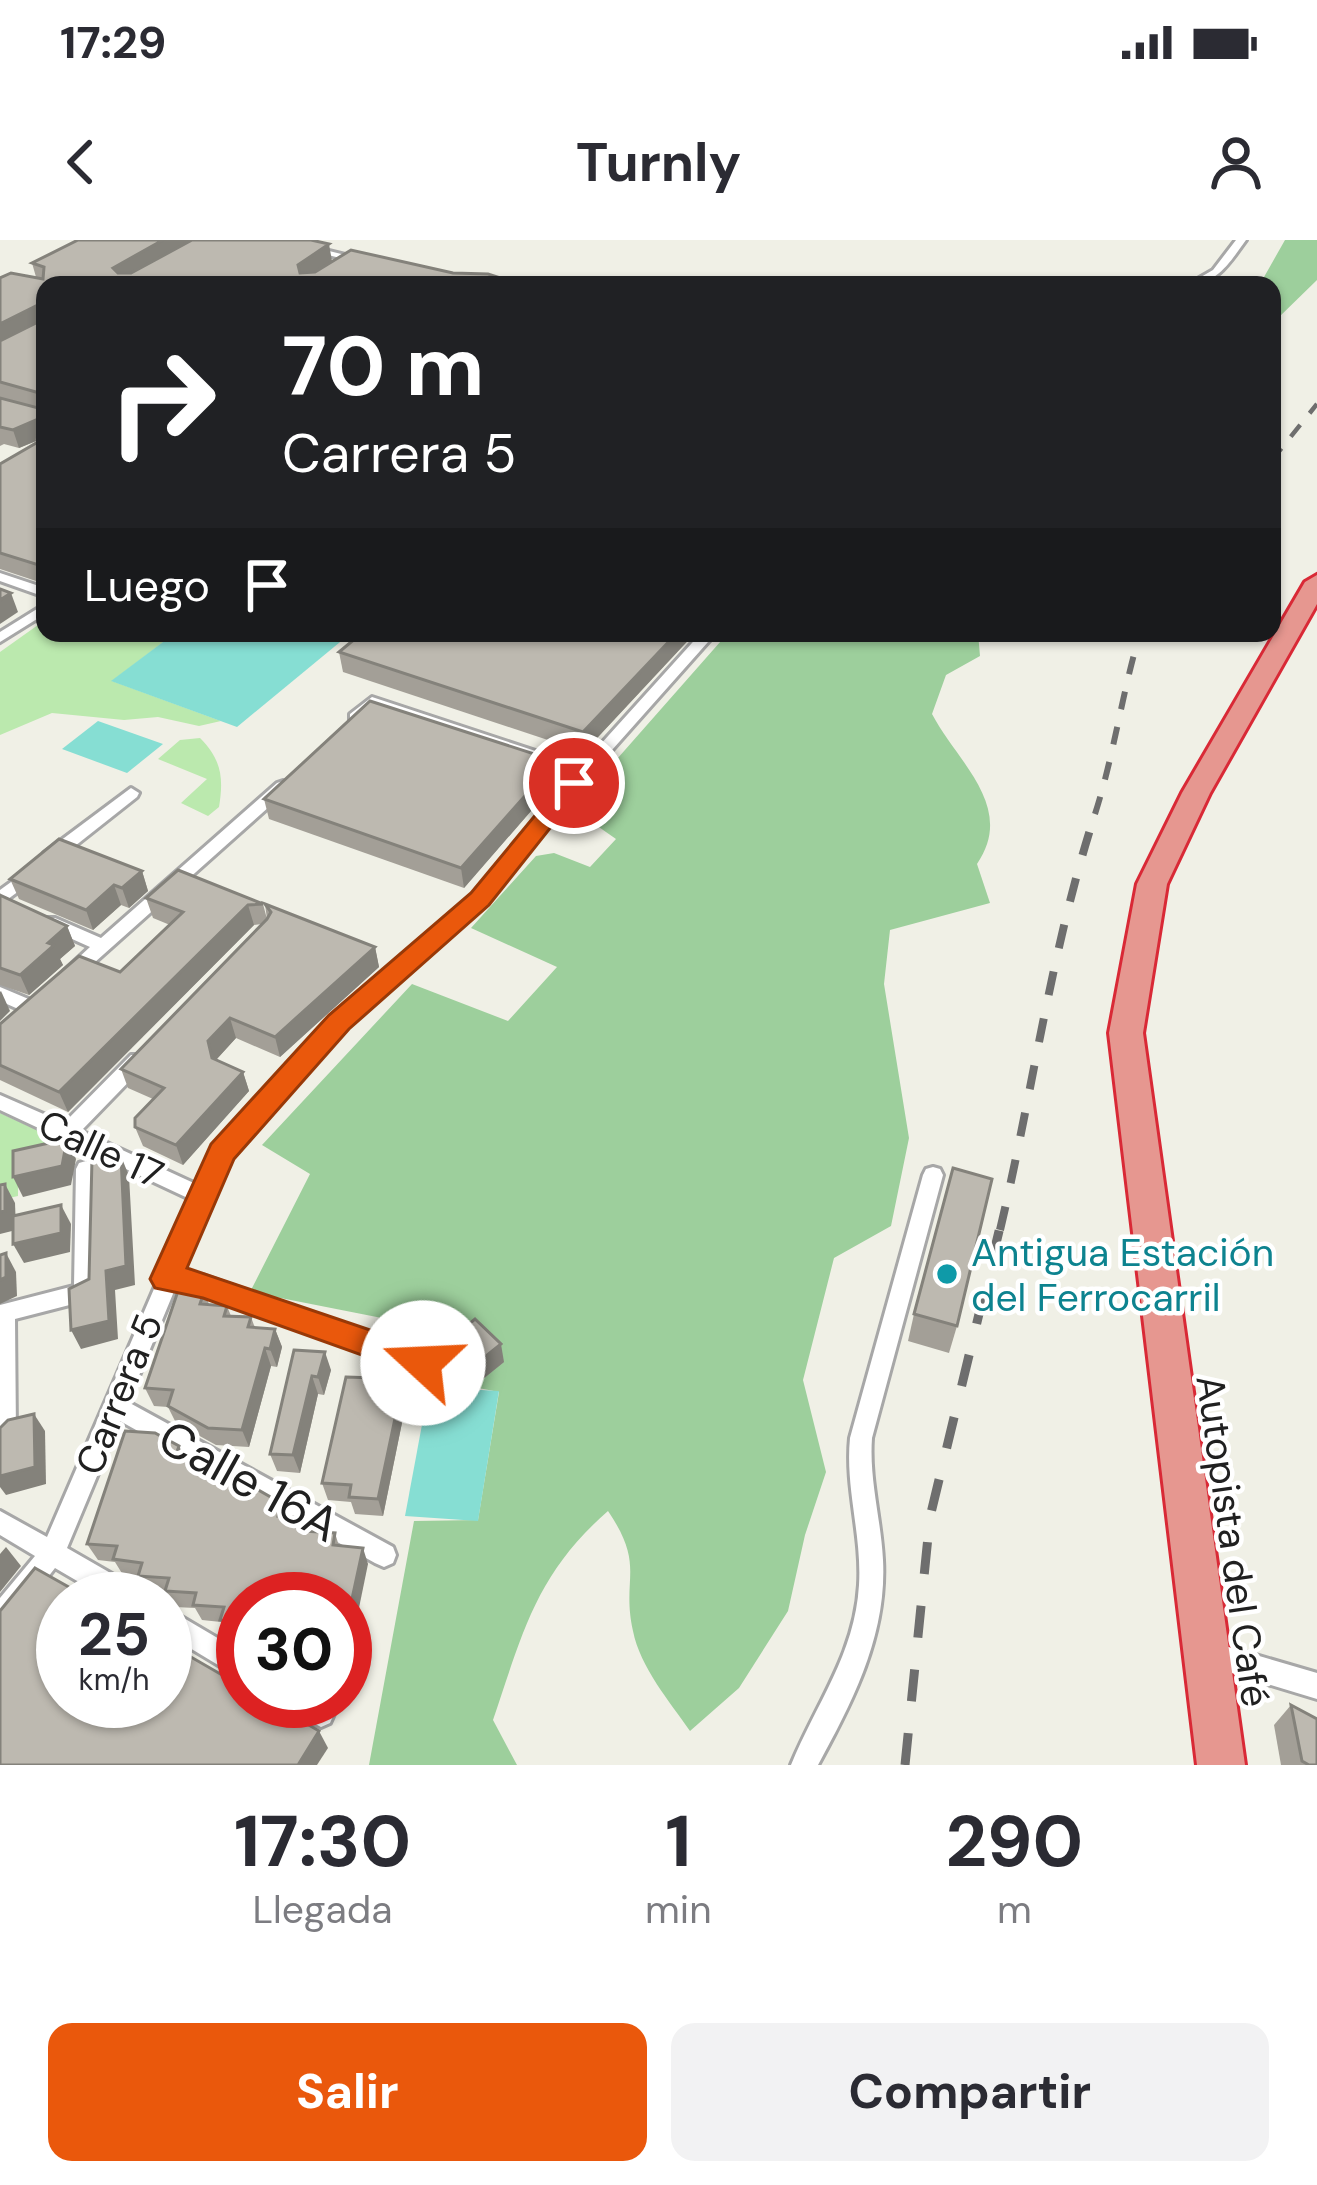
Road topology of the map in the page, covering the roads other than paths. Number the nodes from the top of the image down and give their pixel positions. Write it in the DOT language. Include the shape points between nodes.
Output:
graph roads {
  1 [pos="271,240"];
  2 [pos="1241,240"];
  3 [pos="352,258"];
  4 [pos="372,262"];
  5 [pos="338,267"];
  6 [pos="1209,276"];
  7 [pos="0,578"];
  8 [pos="1317,582"];
  9 [pos="36,590"];
  10 [pos="36,614"];
  11 [pos="0,638"];
  12 [pos="701,642"];
  13 [pos="341,730"];
  14 [pos="584,772"];
  15 [pos="295,774"];
  16 [pos="131,793"];
  17 [pos="63,847"];
  18 [pos="84,855"];
  19 [pos="147,880"];
  20 [pos="169,889"];
  21 [pos="0,900"];
  22 [pos="103,946"];
  23 [pos="0,994"];
  24 [pos="32,1008"];
  25 [pos="16,1022"];
  26 [pos="149,1049"];
  27 [pos="0,1102"];
  28 [pos="67,1133"];
  29 [pos="86,1169"];
  30 [pos="933,1175"];
  31 [pos="202,1196"];
  32 [pos="166,1279"];
  33 [pos="2,1314"];
  34 [pos="423,1363"];
  35 [pos="115,1407"];
  36 [pos="5,1435"];
  37 [pos="0,1522"];
  38 [pos="53,1552"];
  39 [pos="384,1556"];
  40 [pos="86,1572"];
  41 [pos="0,1618"];
  42 [pos="1204,1653"];
  43 [pos="1317,1686"];
  44 [pos="804,1765"];
  45 [pos="1221,1765"];
  1 -- 3 [label="street"];
  2 -- 6 [label="street"];
  3 -- 4 [label="street"];
  3 -- 5 [label="street"];
  7 -- 9 [label="street"];
  8 -- 42 [label="highway, Autopista del Café" via="1152,884 1126,1033"];
  10 -- 11 [label="street"];
  12 -- 14 [label="street, Carrera 5"];
  13 -- 14 [label="street" via="372,701"];
  14 -- 31 [label="street, Carrera 5" via="480,899 284,1081 222,1153"];
  15 -- 20 [label="street"];
  16 -- 17 [label="street"];
  17 -- 18 [label="street"];
  17 -- 21 [label="street"];
  19 -- 20 [label="street"];
  20 -- 22 [label="street"];
  21 -- 22 [label="street"];
  22 -- 24 [label="street"];
  23 -- 24 [label="street"];
  24 -- 25 [label="street"];
  26 -- 28 [label="street"];
  27 -- 28 [label="street, Calle 17"];
  28 -- 31 [label="street, Calle 17"];
  29 -- 33 [label="street" via="85,1292"];
  30 -- 44 [label="street" via="857,1464 871,1606 855,1669"];
  31 -- 32 [label="street, Carrera 5"];
  32 -- 34 [label="street" via="203,1284"];
  32 -- 35 [label="street, Carrera 5"];
  33 -- 36 [label="street"];
  35 -- 38 [label="street, Carrera 5"];
  35 -- 39 [label="street, Calle 16A"];
  37 -- 38 [label="street"];
  38 -- 40 [label="street"];
  38 -- 41 [label="street, Carrera 5"];
  42 -- 43 [label="street"];
  42 -- 45 [label="highway, Autopista del Café"];
}
